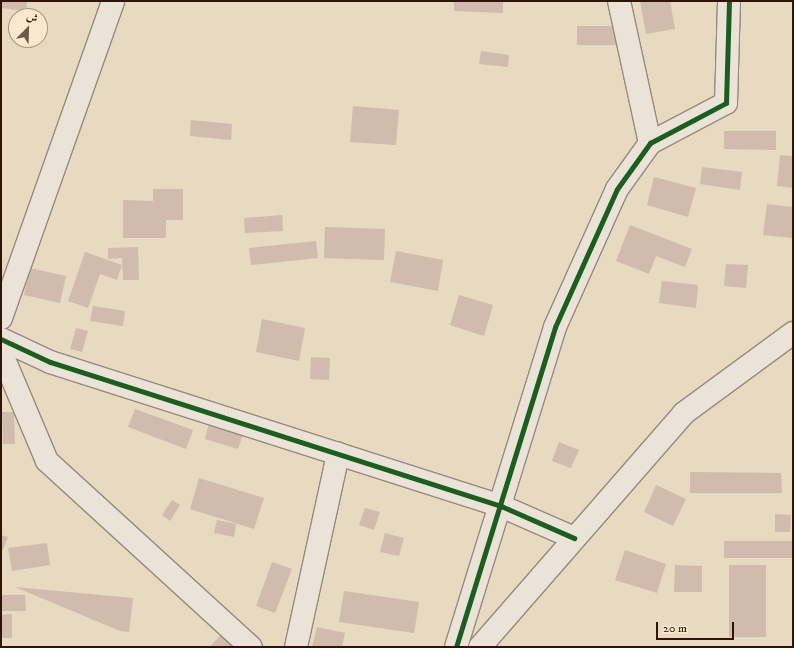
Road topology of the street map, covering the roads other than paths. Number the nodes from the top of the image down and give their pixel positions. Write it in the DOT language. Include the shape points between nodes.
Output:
graph roads {
  1 [pos="113,1"];
  2 [pos="619,1"];
  3 [pos="729,1"];
  4 [pos="650,143"];
  5 [pos="1,318"];
  6 [pos="793,333"];
  7 [pos="1,339"];
  8 [pos="1,352"];
  9 [pos="338,454"];
  10 [pos="501,506"];
  11 [pos="574,538"];
  12 [pos="251,647"];
  13 [pos="296,647"];
  14 [pos="456,647"];
  15 [pos="480,647"];
  1 -- 5 [label="street"];
  2 -- 4 [label="street"];
  3 -- 4 [label="street" via="726,103"];
  4 -- 10 [label="street" via="616,189 556,327"];
  6 -- 11 [label="street" via="684,413"];
  7 -- 9 [label="street" via="50,362"];
  8 -- 12 [label="street" via="47,461"];
  9 -- 10 [label="street"];
  9 -- 13 [label="street"];
  10 -- 11 [label="street"];
  10 -- 14 [label="street"];
  11 -- 15 [label="street"];
}
